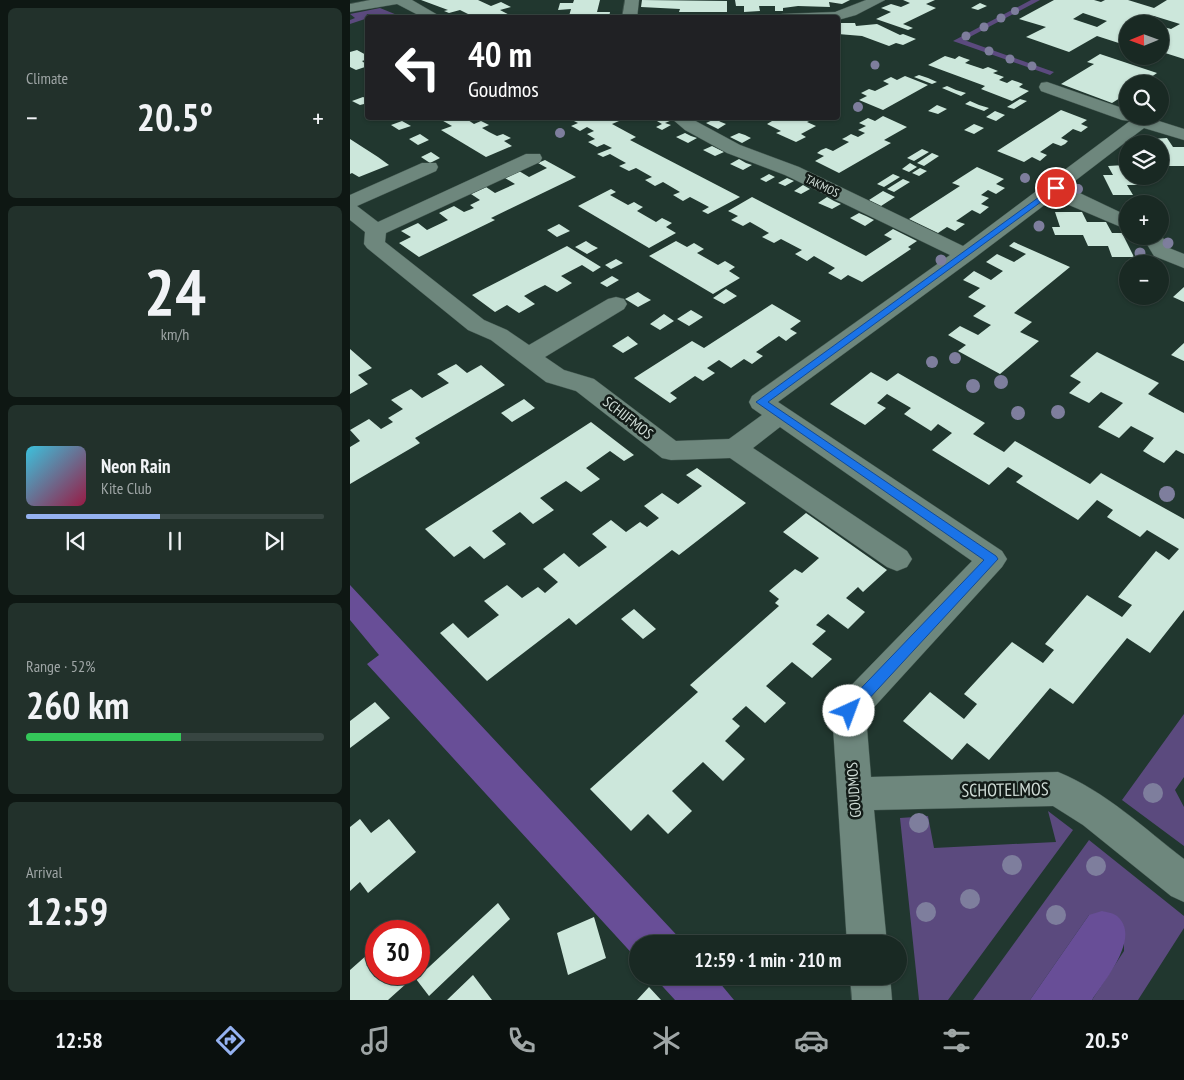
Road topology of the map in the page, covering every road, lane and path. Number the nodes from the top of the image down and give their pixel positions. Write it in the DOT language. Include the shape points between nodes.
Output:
graph roads {
  1 [pos="394,0"];
  2 [pos="401,0"];
  3 [pos="632,0"];
  4 [pos="878,0"];
  5 [pos="350,8"];
  6 [pos="430,15"];
  7 [pos="630,15"];
  8 [pos="839,15"];
  9 [pos="1047,87"];
  10 [pos="1119,113"];
  11 [pos="682,120"];
  12 [pos="1124,125"];
  13 [pos="1153,125"];
  14 [pos="1184,135"];
  15 [pos="533,158"];
  16 [pos="429,167"];
  17 [pos="1056,188"];
  18 [pos="350,202"];
  19 [pos="350,210"];
  20 [pos="1119,220"];
  21 [pos="376,230"];
  22 [pos="1157,245"];
  23 [pos="966,256"];
  24 [pos="1184,262"];
  25 [pos="616,304"];
  26 [pos="528,356"];
  27 [pos="780,414"];
  28 [pos="735,448"];
  29 [pos="897,559"];
  30 [pos="854,794"];
  31 [pos="1184,883"];
  32 [pos="866,935"];
  33 [pos="871,985"];
  34 [pos="872,1000"];
  1 -- 5 [label="street"];
  2 -- 6 [label="street"];
  3 -- 7 [label="street"];
  4 -- 8 [label="street"];
  9 -- 10 [label="street"];
  11 -- 23 [label="street, TAKMOS" via="769,166 792,171"];
  12 -- 17 [label="street, GOUDMOS"];
  13 -- 14 [label="street"];
  15 -- 21 [label="street"];
  16 -- 18 [label="street"];
  17 -- 20 [label="street" via="1076,201"];
  17 -- 23 [label="street, GOUDMOS"];
  19 -- 21 [label="street"];
  21 -- 26 [label="street, SCHIJFMOS" via="374,244 476,325 499,335"];
  22 -- 24 [label="street" via="1161,252"];
  23 -- 27 [label="street, GOUDMOS" via="761,402"];
  25 -- 26 [label="street"];
  26 -- 28 [label="street, SCHIJFMOS" via="555,376 585,385 671,451"];
  27 -- 28 [label="street"];
  27 -- 30 [label="street, GOUDMOS" via="992,559 849,711"];
  28 -- 29 [label="street"];
  30 -- 31 [label="street, SCHOTELMOS" via="1058,789 1096,813"];
  30 -- 32 [label="street, GOUDMOS"];
  33 -- 34 [label="street"];
}
